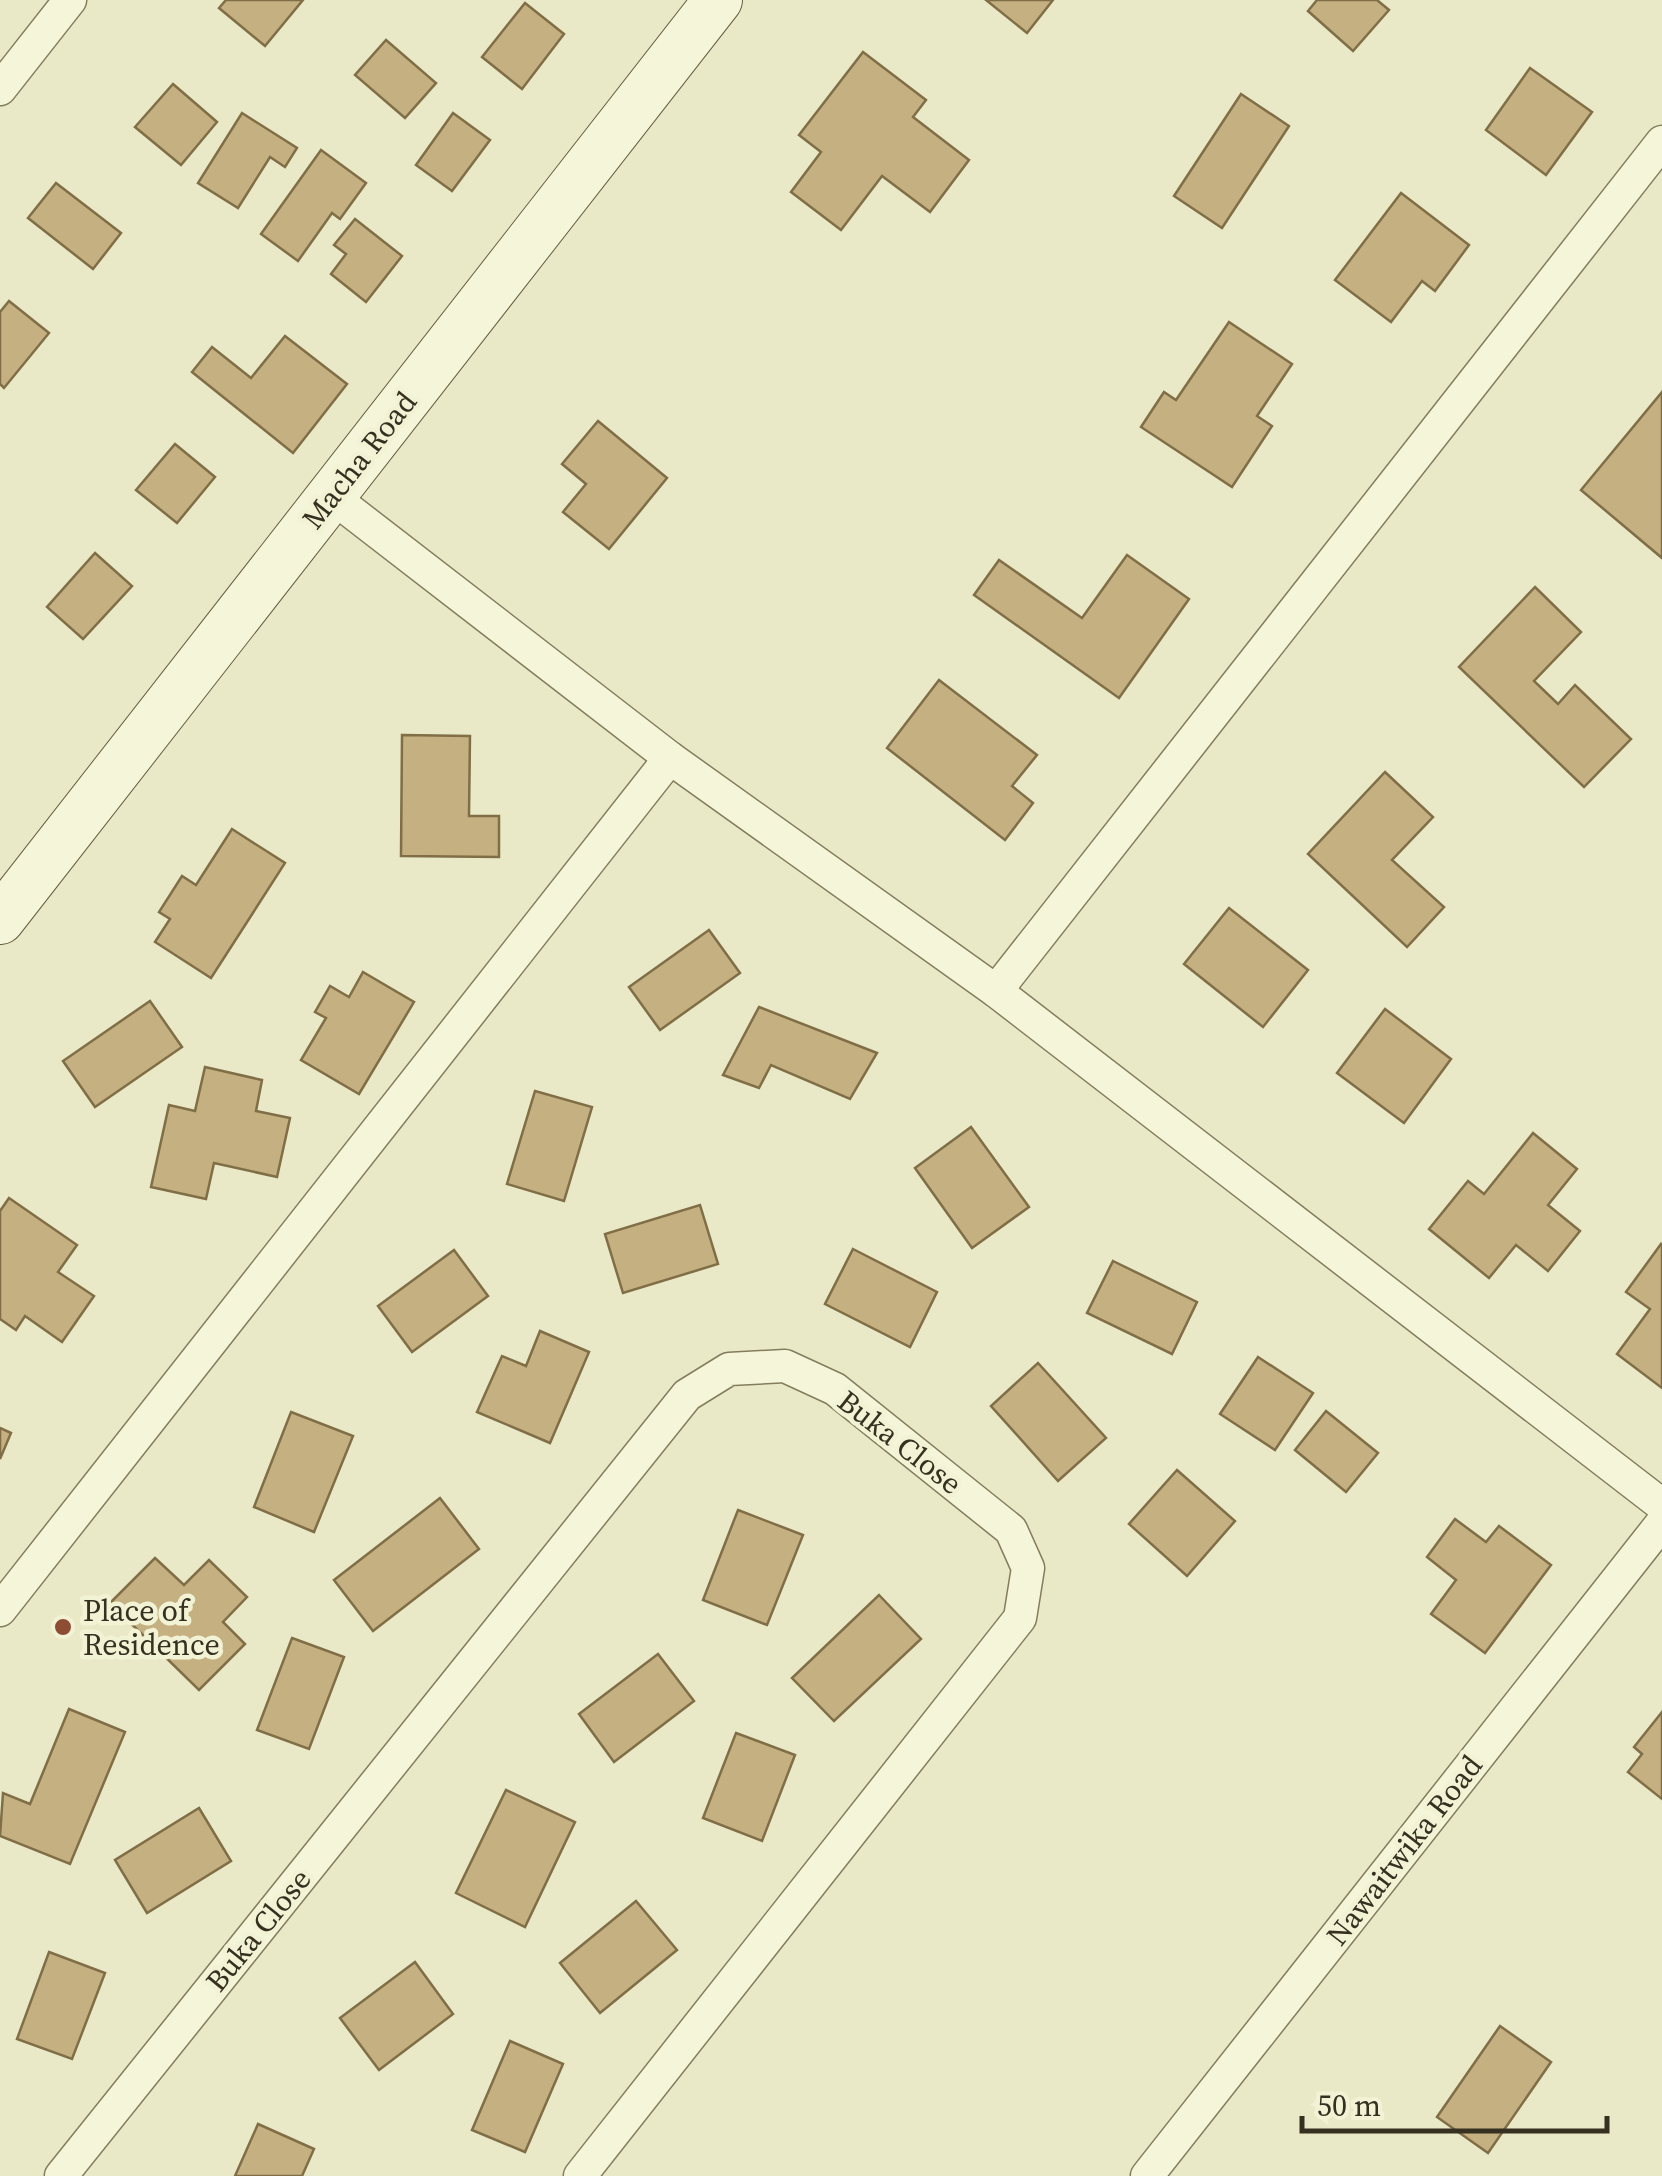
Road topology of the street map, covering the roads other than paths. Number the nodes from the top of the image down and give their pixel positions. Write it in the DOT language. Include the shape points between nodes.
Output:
graph roads {
  1 [pos="70,0"];
  2 [pos="718,0"];
  3 [pos="0,90"];
  4 [pos="1662,142"];
  5 [pos="332,496"];
  6 [pos="670,758"];
  7 [pos="0,920"];
  8 [pos="996,991"];
  9 [pos="1662,1505"];
  10 [pos="1662,1523"];
  11 [pos="0,1610"];
  12 [pos="62,2176"];
  13 [pos="580,2176"];
  14 [pos="1147,2176"];
  1 -- 3 [label="street"];
  2 -- 5 [label="main road, Macha Road"];
  4 -- 8 [label="street"];
  5 -- 6 [label="street"];
  5 -- 7 [label="main road, Macha Road"];
  6 -- 8 [label="street"];
  6 -- 11 [label="street"];
  8 -- 9 [label="street"];
  10 -- 14 [label="street, Nawaitwika Road"];
  12 -- 13 [label="street, Buka Close" via="687,1394 730,1369 784,1366 835,1389 1011,1530 1028,1568 1020,1618"];
}
